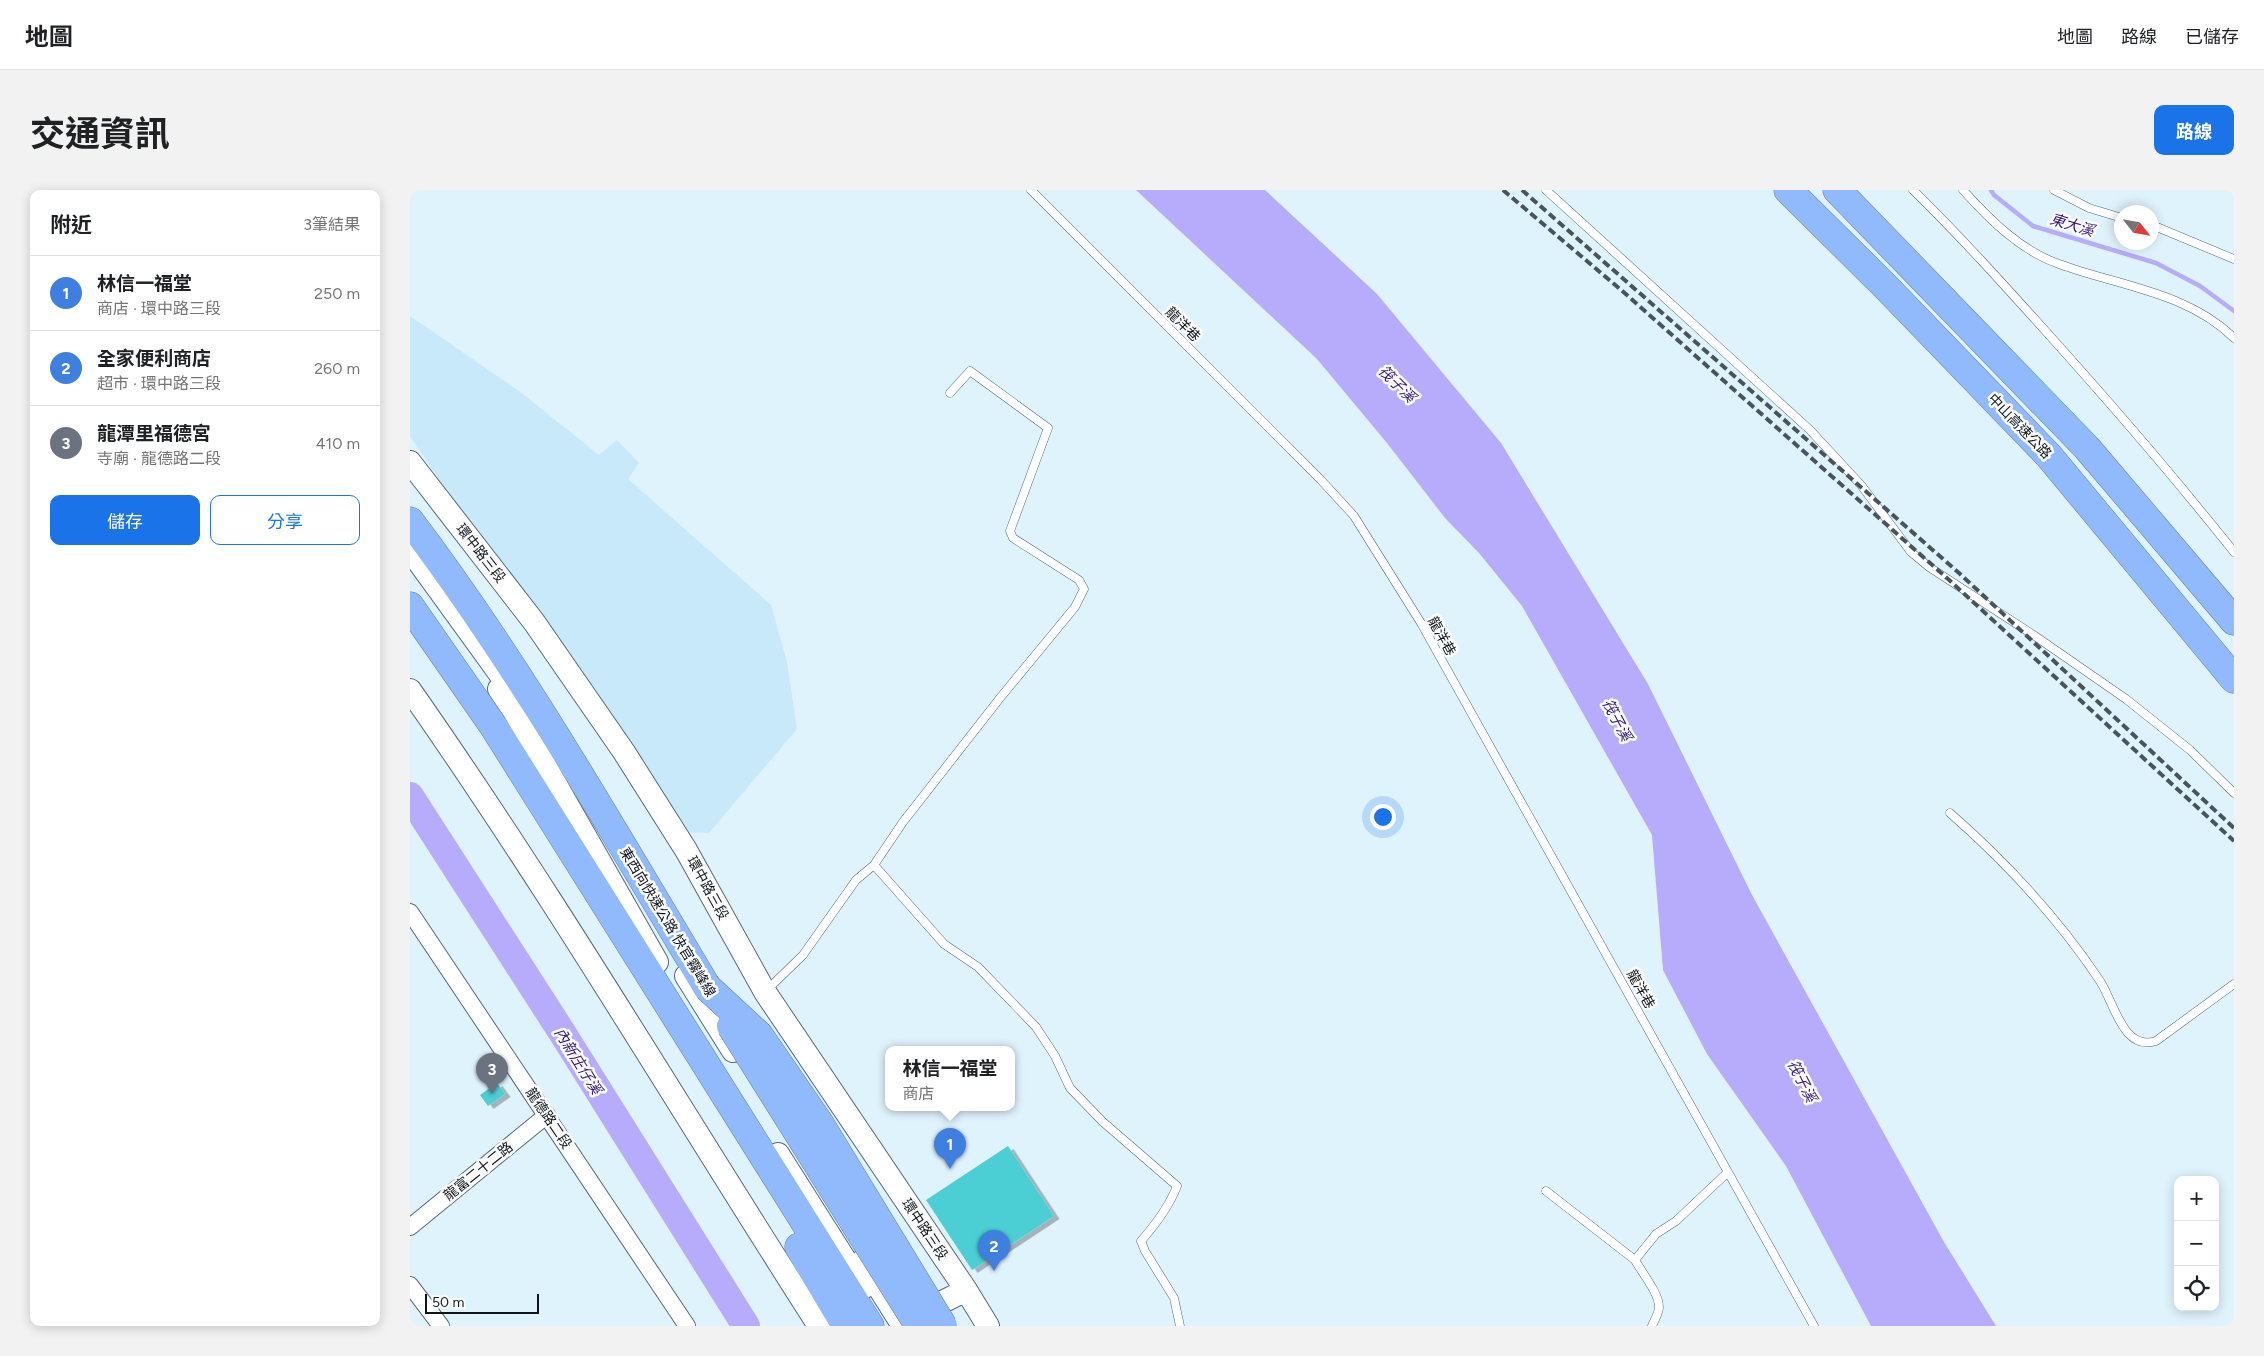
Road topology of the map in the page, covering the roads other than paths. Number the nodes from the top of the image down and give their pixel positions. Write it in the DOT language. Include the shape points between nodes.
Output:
graph roads {
  1 [pos="1031,190"];
  2 [pos="1546,190"];
  3 [pos="1788,190"];
  4 [pos="1837,190"];
  5 [pos="1913,190"];
  6 [pos="1963,190"];
  7 [pos="2054,190"];
  8 [pos="2114,216"];
  9 [pos="2159,228"];
  10 [pos="2234,259"];
  11 [pos="2234,338"];
  12 [pos="950,393"];
  13 [pos="410,462"];
  14 [pos="410,521"];
  15 [pos="410,550"];
  16 [pos="2234,552"];
  17 [pos="410,567"];
  18 [pos="410,606"];
  19 [pos="2234,621"];
  20 [pos="2234,679"];
  21 [pos="410,690"];
  22 [pos="2234,793"];
  23 [pos="1950,813"];
  24 [pos="552,819"];
  25 [pos="874,865"];
  26 [pos="410,912"];
  27 [pos="2234,984"];
  28 [pos="707,987"];
  29 [pos="765,992"];
  30 [pos="547,1115"];
  31 [pos="1728,1172"];
  32 [pos="1546,1191"];
  33 [pos="410,1227"];
  34 [pos="1635,1260"];
  35 [pos="410,1285"];
  36 [pos="966,1290"];
  37 [pos="901,1325"];
  38 [pos="441,1326"];
  39 [pos="687,1326"];
  40 [pos="819,1326"];
  41 [pos="846,1326"];
  42 [pos="870,1326"];
  43 [pos="943,1326"];
  44 [pos="988,1326"];
  45 [pos="1180,1326"];
  46 [pos="1652,1326"];
  47 [pos="1814,1326"];
  1 -- 31 [label="lane, 龍洋巷" via="1354,516 1421,623"];
  2 -- 22 [label="lane" via="1810,430 1861,485 1911,552 1929,568 2126,699 2190,750"];
  3 -- 20 [label="highway, 中山高速公路" via="2049,456"];
  4 -- 19 [label="highway" via="2087,448"];
  5 -- 16 [label="lane" via="1958,234 2077,367"];
  6 -- 11 [label="lane" via="1997,225 2045,257 2101,279 2192,307"];
  7 -- 8 [label="lane" via="2089,208"];
  9 -- 10 [label="lane"];
  12 -- 25 [label="lane" via="970,371 1048,428 1010,531 1012,538 1079,580 1084,589 1076,607 1000,698 903,822"];
  13 -- 29 [label="street, 環中路三段" via="534,622 624,752 686,850"];
  14 -- 28 [label="highway, 東西向快速公路 快官霧峰線" via="535,702"];
  15 -- 37 [label="street" via="521,704"];
  17 -- 37 [label="street" via="514,711 651,953"];
  18 -- 24 [label="highway" via="494,727"];
  21 -- 40 [label="street" via="602,982"];
  23 -- 27 [label="lane" via="2026,885 2086,960 2128,1035 2138,1042 2156,1041"];
  24 -- 41 [label="highway" via="687,1062"];
  24 -- 42 [label="highway"];
  25 -- 29 [label="lane" via="856,880 803,955"];
  25 -- 45 [label="lane" via="944,944 978,967 1036,1027 1070,1088 1103,1122 1178,1186 1158,1221 1141,1241 1174,1298"];
  26 -- 30 [label="street, 龍德路二段"];
  28 -- 37 [label="highway, 東西向快速公路 快官霧峰線, bridge"];
  28 -- 43 [label="highway, bridge" via="759,1036 820,1124"];
  29 -- 36 [label="street, 環中路三段"];
  30 -- 33 [label="street, 龍富二十二路"];
  30 -- 39 [label="street, 龍德路二段"];
  31 -- 34 [label="lane" via="1676,1221 1656,1234"];
  31 -- 47 [label="lane, 龍洋巷"];
  32 -- 34 [label="lane"];
  34 -- 46 [label="lane" via="1655,1291 1659,1307"];
  35 -- 38 [label="street"];
  36 -- 37 [label="street"];
  36 -- 44 [label="street, 環中路三段"];
}
